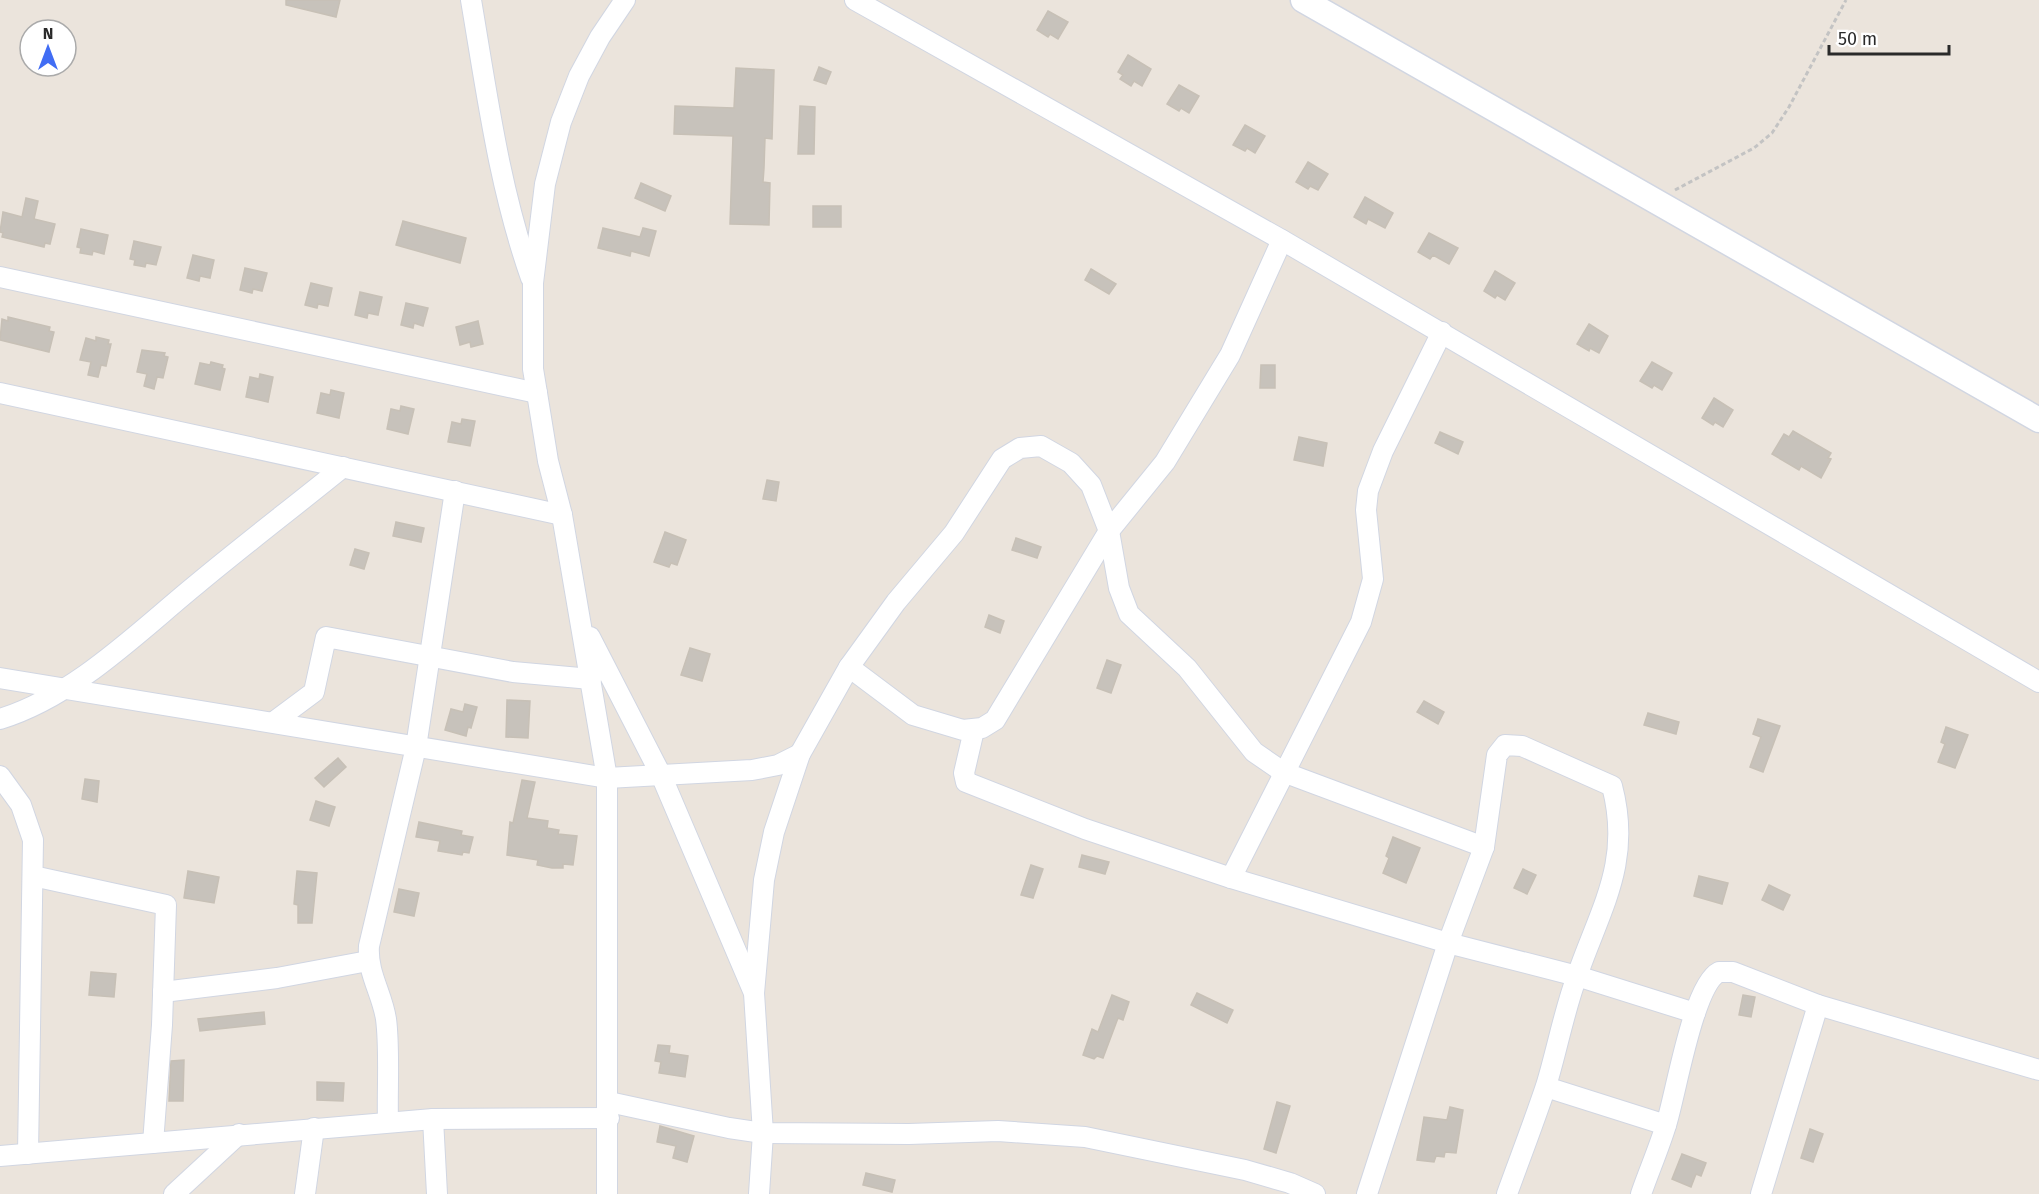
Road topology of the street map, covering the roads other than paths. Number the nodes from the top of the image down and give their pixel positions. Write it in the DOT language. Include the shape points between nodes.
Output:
graph roads {
  1 [pos="471,0"];
  2 [pos="625,0"];
  3 [pos="855,0"];
  4 [pos="1303,0"];
  5 [pos="1282,240"];
  6 [pos="0,277"];
  7 [pos="532,283"];
  8 [pos="1442,332"];
  9 [pos="0,393"];
  10 [pos="537,393"];
  11 [pos="2039,420"];
  12 [pos="343,467"];
  13 [pos="455,492"];
  14 [pos="561,515"];
  15 [pos="1110,531"];
  16 [pos="580,619"];
  17 [pos="429,656"];
  18 [pos="849,667"];
  19 [pos="0,678"];
  20 [pos="591,679"];
  21 [pos="2039,682"];
  22 [pos="62,688"];
  23 [pos="0,719"];
  24 [pos="275,722"];
  25 [pos="974,730"];
  26 [pos="416,747"];
  27 [pos="800,754"];
  28 [pos="1283,772"];
  29 [pos="0,776"];
  30 [pos="661,776"];
  31 [pos="607,778"];
  32 [pos="1484,847"];
  33 [pos="33,876"];
  34 [pos="1231,878"];
  35 [pos="1448,944"];
  36 [pos="368,961"];
  37 [pos="1576,976"];
  38 [pos="163,992"];
  39 [pos="754,993"];
  40 [pos="1818,1005"];
  41 [pos="1695,1013"];
  42 [pos="2039,1070"];
  43 [pos="1546,1087"];
  44 [pos="609,1110"];
  45 [pos="433,1119"];
  46 [pos="388,1122"];
  47 [pos="1666,1125"];
  48 [pos="314,1128"];
  49 [pos="763,1133"];
  50 [pos="239,1134"];
  51 [pos="153,1143"];
  52 [pos="28,1154"];
  53 [pos="0,1156"];
  54 [pos="1289,1188"];
  55 [pos="174,1194"];
  56 [pos="305,1194"];
  57 [pos="437,1194"];
  58 [pos="608,1194"];
  59 [pos="759,1194"];
  60 [pos="1315,1194"];
  61 [pos="1367,1194"];
  62 [pos="1507,1194"];
  63 [pos="1641,1194"];
  64 [pos="1761,1194"];
  1 -- 7 [label="street" via="497,160"];
  2 -- 7 [label="street" via="579,76 561,122 545,183"];
  3 -- 5 [label="street"];
  4 -- 11 [label="street"];
  5 -- 8 [label="street"];
  5 -- 15 [label="street" via="1230,355 1165,462"];
  6 -- 10 [label="street"];
  7 -- 10 [label="street"];
  8 -- 21 [label="street"];
  8 -- 28 [label="street" via="1368,491 1366,510 1373,579 1361,622"];
  9 -- 12 [label="street"];
  10 -- 14 [label="street"];
  12 -- 13 [label="street"];
  12 -- 22 [label="street" via="125,646"];
  13 -- 14 [label="street"];
  13 -- 17 [label="street"];
  14 -- 16 [label="street"];
  15 -- 18 [label="street" via="1091,485 1071,463 1041,446 1020,448 1002,459 954,533 908,586"];
  15 -- 25 [label="street" via="995,720"];
  15 -- 28 [label="street" via="1119,588 1129,614 1187,668 1254,752"];
  16 -- 20 [label="street"];
  16 -- 30 [label="street"];
  17 -- 20 [label="street" via="513,672"];
  17 -- 24 [label="street" via="326,637 314,692"];
  17 -- 26 [label="street"];
  18 -- 25 [label="street" via="913,715"];
  18 -- 27 [label="street"];
  19 -- 22 [label="street"];
  20 -- 31 [label="street"];
  22 -- 23 [label="street"];
  22 -- 24 [label="street"];
  24 -- 26 [label="street"];
  25 -- 34 [label="street" via="964,773 966,782 1085,829"];
  26 -- 31 [label="street"];
  26 -- 36 [label="street"];
  27 -- 30 [label="street" via="778,765 752,770"];
  27 -- 39 [label="street" via="774,832 764,880"];
  28 -- 32 [label="street"];
  28 -- 34 [label="street"];
  29 -- 33 [label="street" via="21,805 33,840"];
  30 -- 31 [label="street"];
  30 -- 39 [label="street"];
  31 -- 44 [label="street"];
  32 -- 35 [label="street"];
  32 -- 37 [label="street" via="1497,755 1505,745 1522,746 1612,786 1618,811 1618,858 1604,909"];
  33 -- 38 [label="street" via="166,905"];
  33 -- 52 [label="street"];
  34 -- 35 [label="street"];
  35 -- 37 [label="street"];
  35 -- 61 [label="street"];
  36 -- 38 [label="street" via="277,978"];
  36 -- 46 [label="street" via="386,1021"];
  37 -- 41 [label="street"];
  37 -- 43 [label="street"];
  38 -- 51 [label="street"];
  39 -- 49 [label="street"];
  40 -- 41 [label="street" via="1725,971 1712,975 1707,982"];
  40 -- 42 [label="street"];
  40 -- 64 [label="street"];
  41 -- 47 [label="street"];
  43 -- 47 [label="street"];
  43 -- 62 [label="street"];
  44 -- 45 [label="street"];
  44 -- 49 [label="street"];
  44 -- 58 [label="street"];
  45 -- 46 [label="street"];
  45 -- 57 [label="street"];
  46 -- 48 [label="street"];
  47 -- 63 [label="street"];
  48 -- 50 [label="street"];
  48 -- 56 [label="street"];
  49 -- 54 [label="street" via="998,1131 1085,1137 1245,1170"];
  49 -- 59 [label="street"];
  50 -- 51 [label="street"];
  50 -- 55 [label="street"];
  51 -- 52 [label="street"];
  52 -- 53 [label="street"];
  54 -- 60 [label="street"];
}
